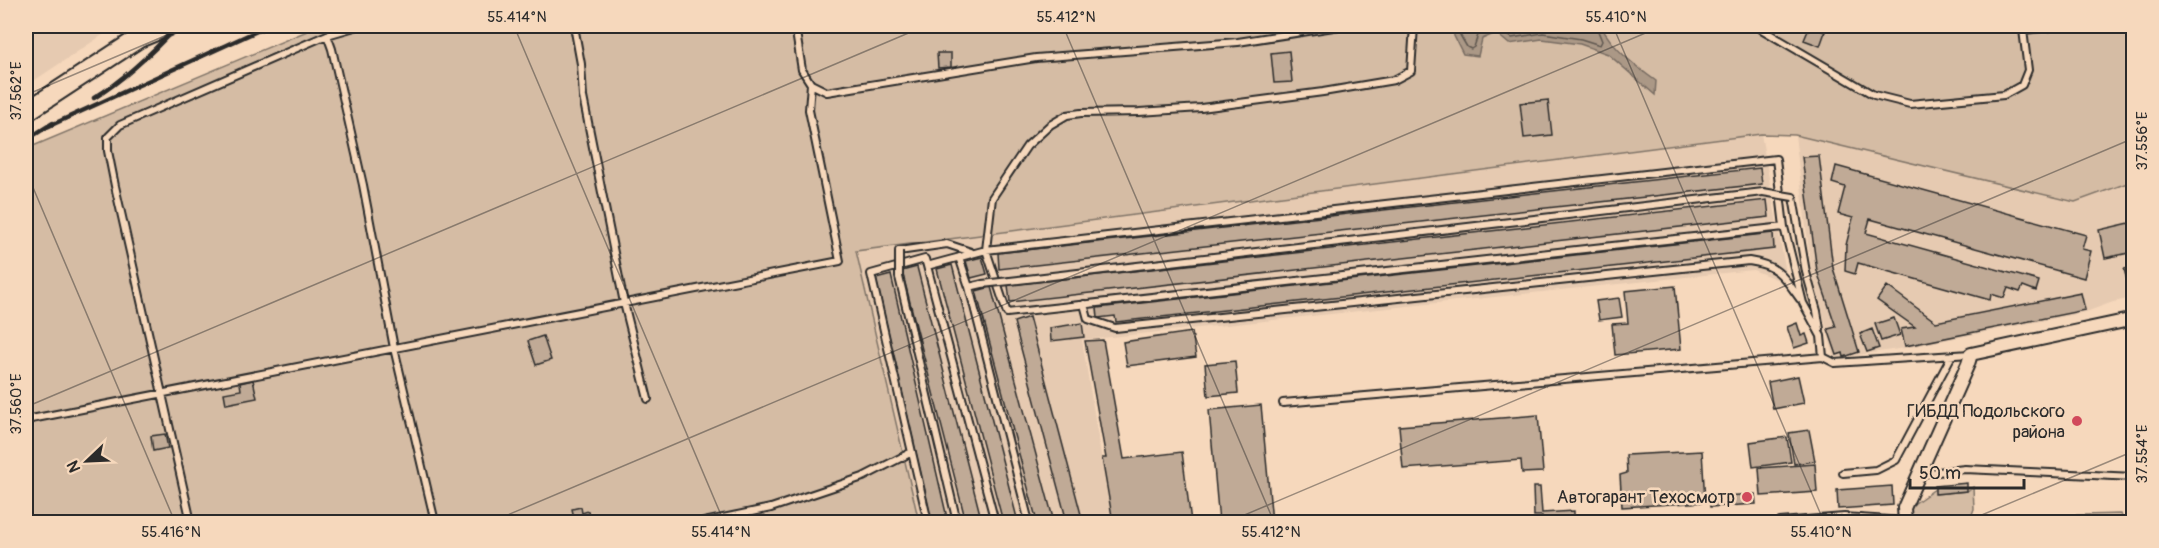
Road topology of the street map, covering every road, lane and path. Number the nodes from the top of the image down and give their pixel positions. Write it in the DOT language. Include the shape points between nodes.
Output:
graph roads {
  1 [pos="168,26"];
  2 [pos="358,26"];
  3 [pos="574,26"];
  4 [pos="795,26"];
  5 [pos="1340,26"];
  6 [pos="1414,26"];
  7 [pos="1756,26"];
  8 [pos="2061,26"];
  9 [pos="2023,28"];
  10 [pos="327,35"];
  11 [pos="811,84"];
  12 [pos="26,112"];
  13 [pos="1784,227"];
  14 [pos="986,250"];
  15 [pos="972,252"];
  16 [pos="959,257"];
  17 [pos="927,266"];
  18 [pos="969,287"];
  19 [pos="624,303"];
  20 [pos="1803,303"];
  21 [pos="1084,304"];
  22 [pos="2133,319"];
  23 [pos="1821,336"];
  24 [pos="394,348"];
  25 [pos="1971,354"];
  26 [pos="1952,356"];
  27 [pos="1823,357"];
  28 [pos="163,395"];
  29 [pos="648,399"];
  30 [pos="1283,403"];
  31 [pos="26,420"];
  32 [pos="912,452"];
  33 [pos="1843,473"];
  34 [pos="1919,474"];
  35 [pos="2133,477"];
  36 [pos="191,522"];
  37 [pos="435,522"];
  38 [pos="704,522"];
  39 [pos="928,522"];
  40 [pos="957,522"];
  41 [pos="995,522"];
  42 [pos="1029,522"];
  43 [pos="1780,522"];
  44 [pos="1905,522"];
  1 -- 12 [label="street" via="139,38"];
  2 -- 10 [label="lane"];
  3 -- 19 [label="lane" via="583,97"];
  4 -- 11 [label="lane" via="802,70"];
  5 -- 11 [label="lane" via="1238,42 1036,58 827,92"];
  6 -- 14 [label="lane" via="1411,71 1394,80 1201,108 1067,115 1027,146 992,198"];
  7 -- 9 [label="lane" via="1874,95 1910,104 2004,95 2022,85 2028,70"];
  8 -- 9 [label="lane"];
  10 -- 24 [label="lane" via="363,185"];
  10 -- 28 [label="lane" via="120,124 108,137 115,186"];
  11 -- 19 [label="lane" via="808,110 840,261"];
  13 -- 14 [label="lane" via="1776,159"];
  13 -- 20 [label="lane"];
  13 -- 21 [label="lane"];
  14 -- 15 [label="lane"];
  14 -- 21 [label="lane" via="1007,313"];
  15 -- 16 [label="lane"];
  15 -- 40 [label="lane, bridge" via="947,244 899,251 899,277"];
  16 -- 17 [label="lane"];
  16 -- 18 [label="lane"];
  17 -- 32 [label="lane" via="925,259 871,274"];
  17 -- 41 [label="lane"];
  18 -- 23 [label="lane, bridge" via="1763,192 1793,197"];
  18 -- 42 [label="lane"];
  19 -- 24 [label="lane"];
  19 -- 29 [label="lane"];
  20 -- 21 [label="lane" via="1781,273 1767,264 1749,261 1115,328 1088,319"];
  20 -- 23 [label="lane"];
  22 -- 25 [label="street"];
  23 -- 27 [label="lane"];
  24 -- 28 [label="lane"];
  24 -- 37 [label="lane"];
  25 -- 26 [label="lane"];
  25 -- 34 [label="street"];
  26 -- 27 [label="lane" via="1835,363"];
  26 -- 33 [label="lane" via="1896,460 1876,470"];
  27 -- 30 [label="lane"];
  28 -- 31 [label="lane"];
  28 -- 36 [label="lane"];
  32 -- 38 [label="lane" via="863,477 771,508"];
  32 -- 39 [label="lane"];
  34 -- 35 [label="lane" via="1965,469"];
  34 -- 44 [label="street" via="1904,508"];
  43 -- 44 [label="lane" via="1844,517"];
}
